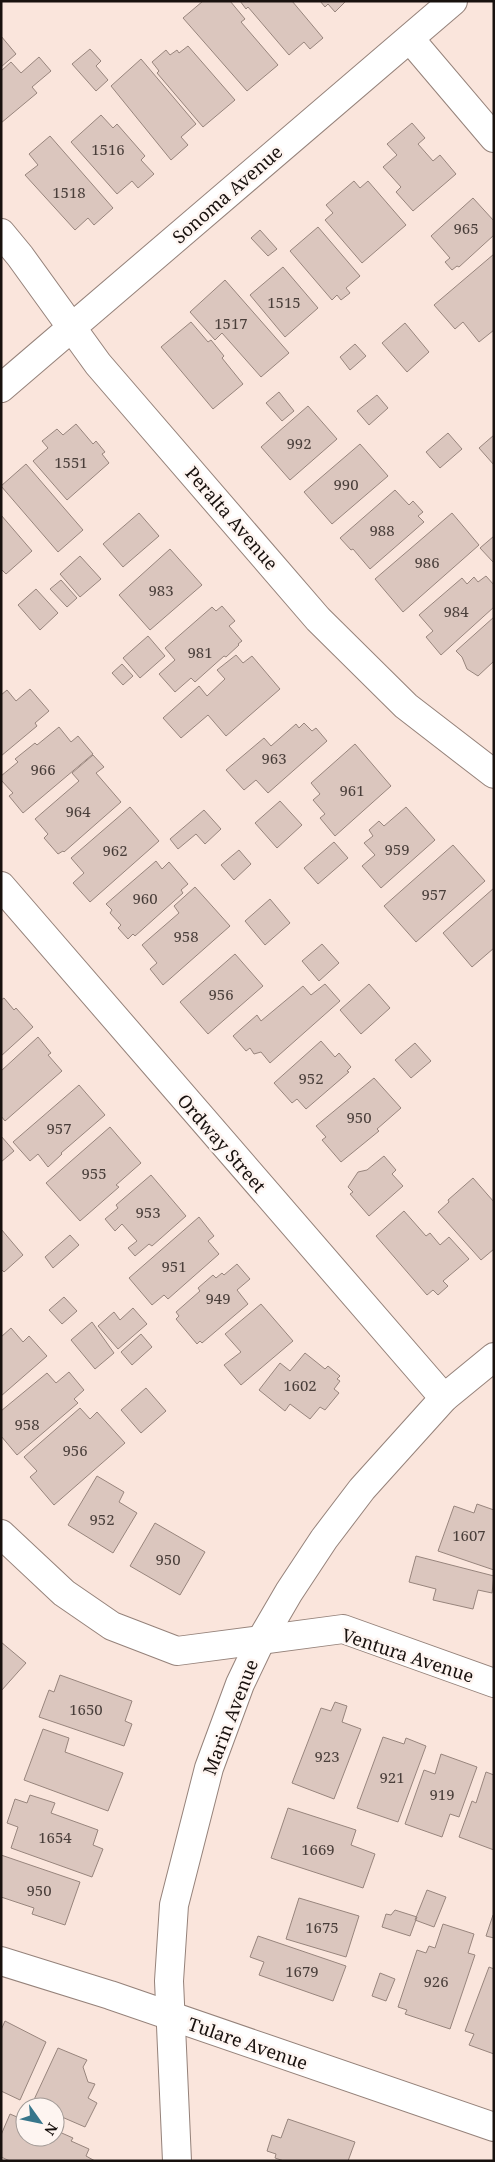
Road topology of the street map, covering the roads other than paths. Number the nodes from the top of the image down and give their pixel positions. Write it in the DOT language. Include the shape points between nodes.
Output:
graph roads {
  1 [pos="453,1"];
  2 [pos="410,39"];
  3 [pos="494,138"];
  4 [pos="1,233"];
  5 [pos="72,327"];
  6 [pos="1,388"];
  7 [pos="494,774"];
  8 [pos="1,886"];
  9 [pos="494,1357"];
  10 [pos="444,1398"];
  11 [pos="1,1534"];
  12 [pos="261,1640"];
  13 [pos="494,1683"];
  14 [pos="1,1961"];
  15 [pos="171,2016"];
  16 [pos="494,2127"];
  17 [pos="177,2161"];
  1 -- 2 [label="street, Sonoma Avenue"];
  2 -- 3 [label="street"];
  2 -- 5 [label="street, Sonoma Avenue"];
  4 -- 5 [label="street, Peralta Avenue"];
  5 -- 6 [label="street, Sonoma Avenue"];
  5 -- 7 [label="street, Peralta Avenue" via="98,364 318,619 406,706"];
  8 -- 10 [label="street, Ordway Street"];
  9 -- 10 [label="street, Marin Avenue"];
  10 -- 12 [label="street, Marin Avenue" via="362,1489 324,1539"];
  11 -- 12 [label="street, Ventura Avenue" via="64,1593 112,1626 176,1651"];
  12 -- 13 [label="street, Ventura Avenue" via="343,1629"];
  12 -- 15 [label="street, Marin Avenue" via="240,1684 208,1768 174,1905 169,1981"];
  14 -- 15 [label="street, Tulare Avenue"];
  15 -- 16 [label="street, Tulare Avenue"];
  15 -- 17 [label="street, Marin Avenue"];
}
